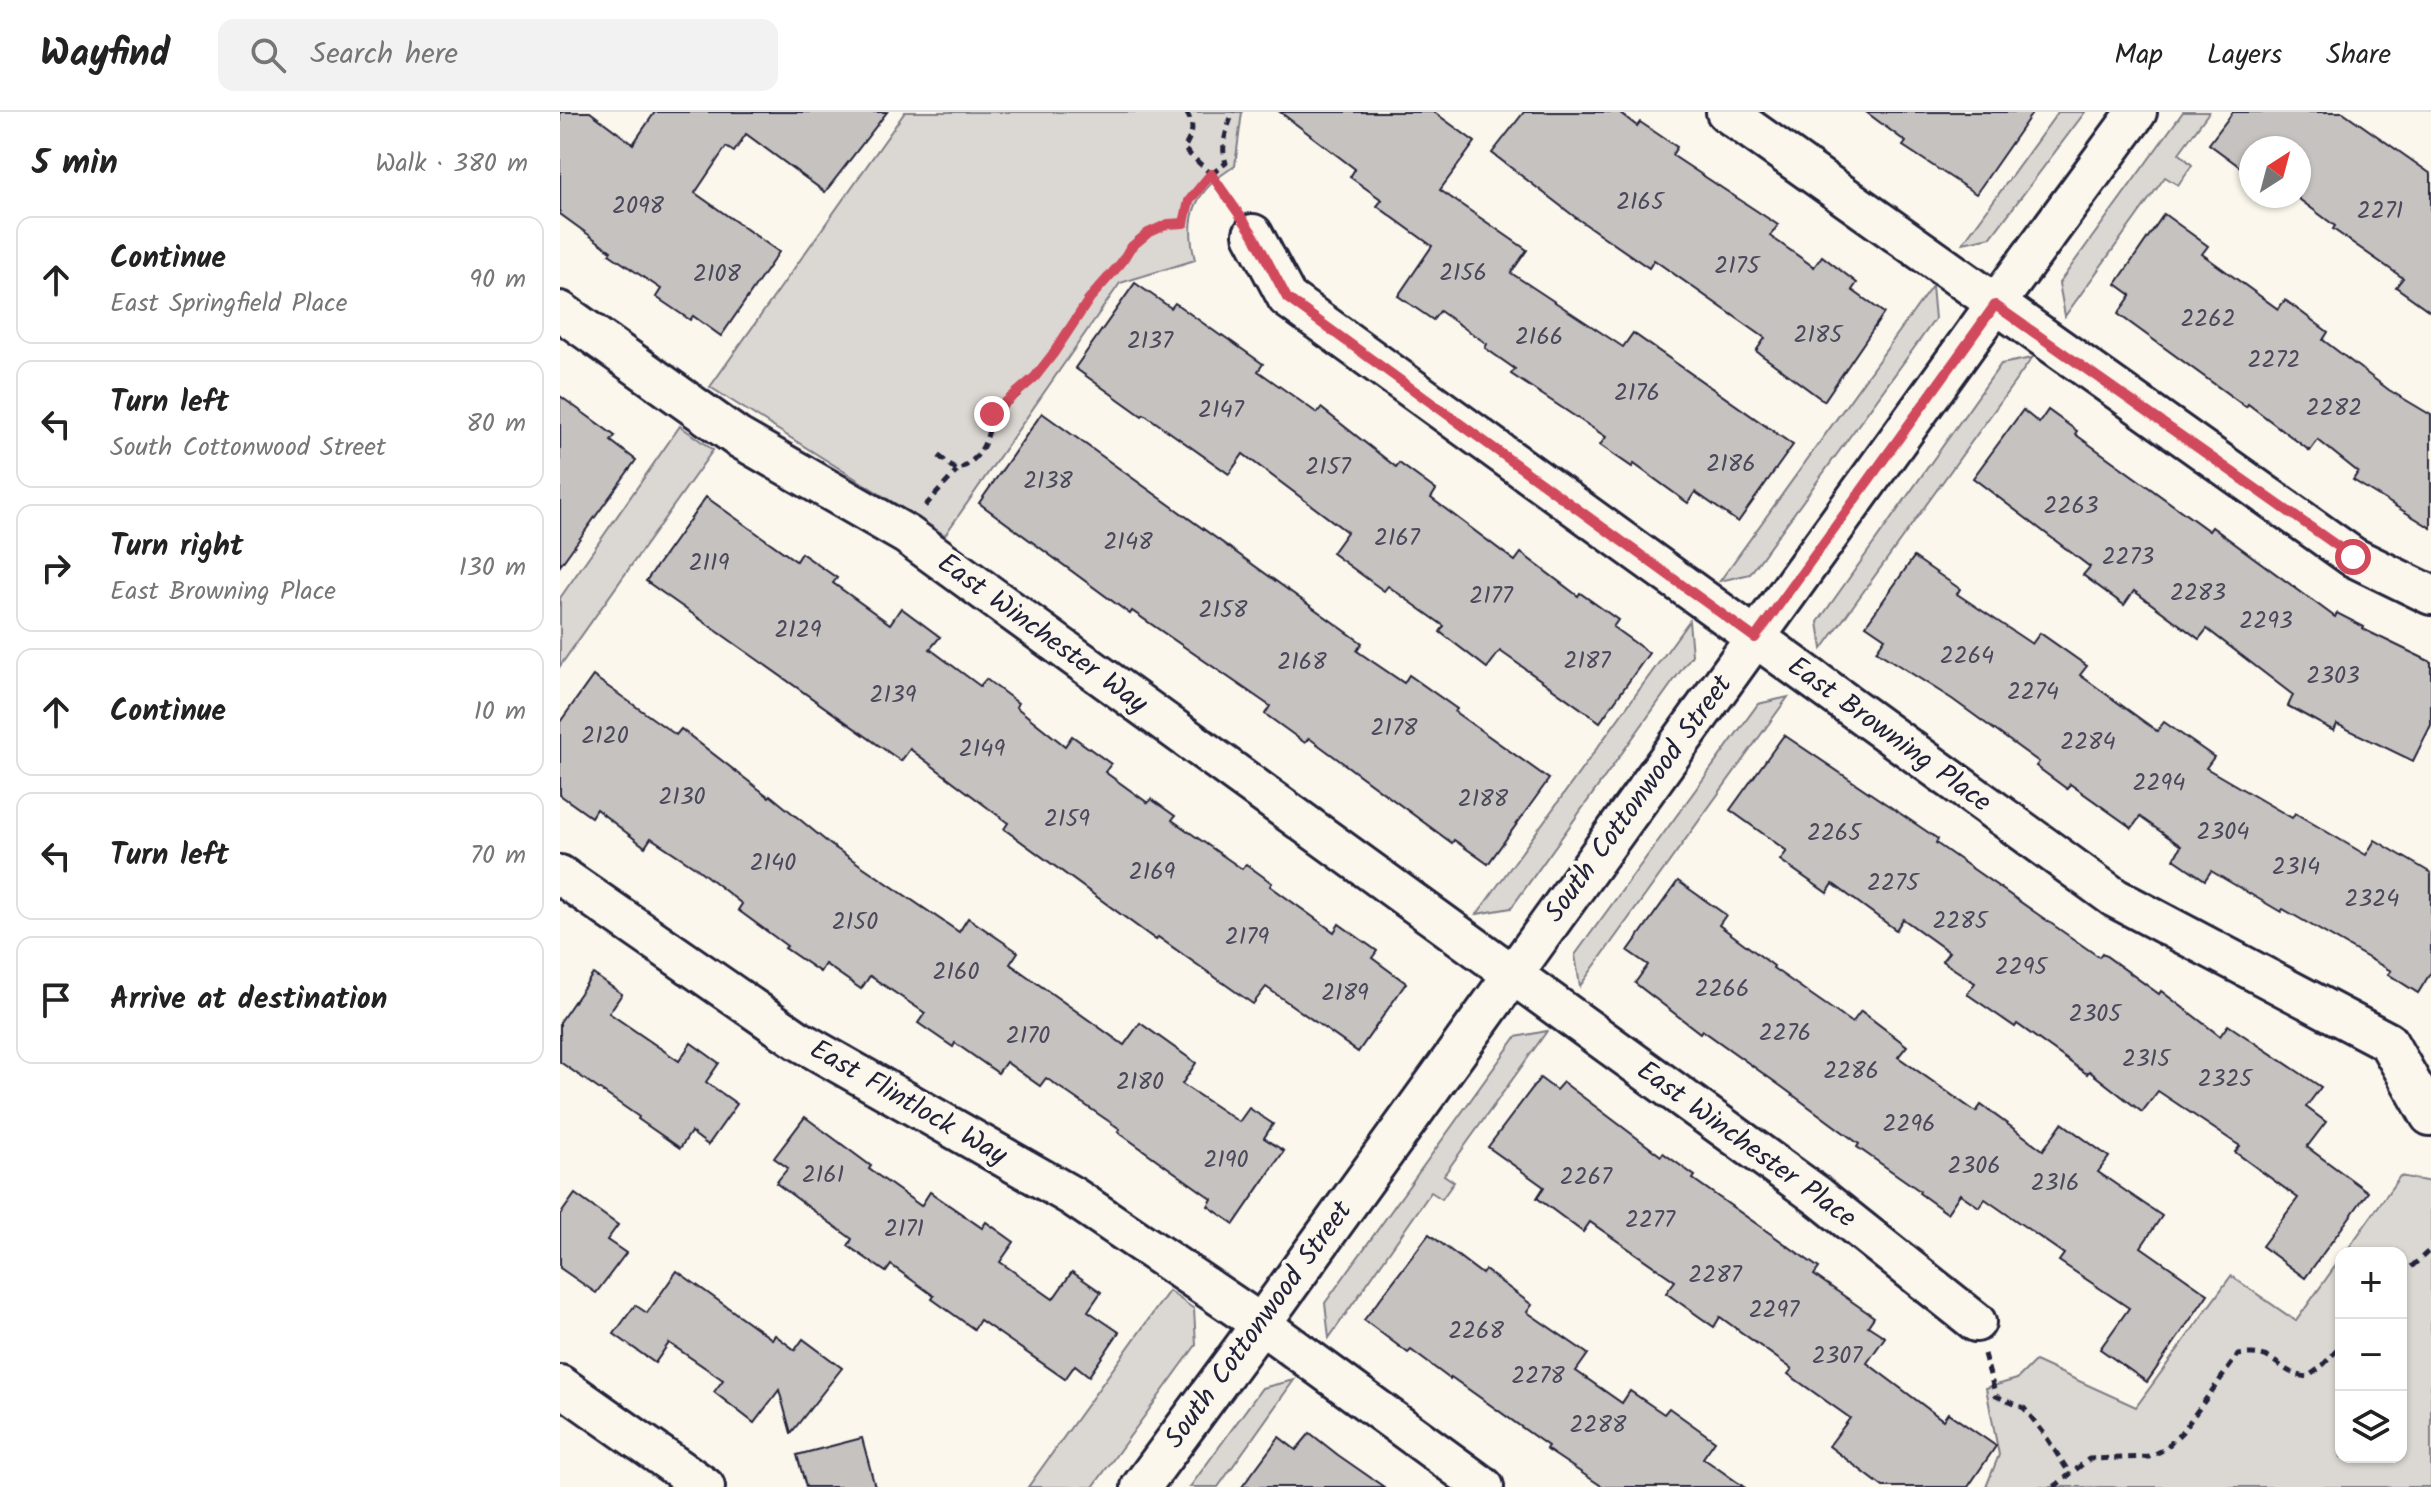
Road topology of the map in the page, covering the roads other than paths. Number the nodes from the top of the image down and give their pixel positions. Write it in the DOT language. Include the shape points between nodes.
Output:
graph roads {
  1 [pos="1726,112"];
  2 [pos="2137,112"];
  3 [pos="1253,234"];
  4 [pos="1995,305"];
  5 [pos="560,311"];
  6 [pos="2431,595"];
  7 [pos="1755,638"];
  8 [pos="560,875"];
  9 [pos="1513,975"];
  10 [pos="2430,1116"];
  11 [pos="1976,1322"];
  12 [pos="1261,1324"];
  13 [pos="560,1385"];
  14 [pos="705,1487"];
  15 [pos="1141,1487"];
  16 [pos="1484,1487"];
  1 -- 4 [label="street"];
  2 -- 4 [label="street, South Cottonwood Street"];
  3 -- 7 [label="street, East Browning Place" via="1287,298"];
  4 -- 6 [label="street" via="2353,557"];
  4 -- 7 [label="street, South Cottonwood Street"];
  5 -- 9 [label="street, East Winchester Way" via="737,437 907,535"];
  7 -- 9 [label="street, South Cottonwood Street"];
  7 -- 10 [label="street, East Browning Place" via="2115,898 2388,1042"];
  8 -- 12 [label="street, East Flintlock Way" via="798,1040 1072,1196"];
  9 -- 11 [label="street, East Winchester Place" via="1818,1196"];
  9 -- 12 [label="street, South Cottonwood Street"];
  12 -- 15 [label="street, South Cottonwood Street"];
  12 -- 16 [label="street, East Flintlock Way"];
  13 -- 14 [label="street"];
}
